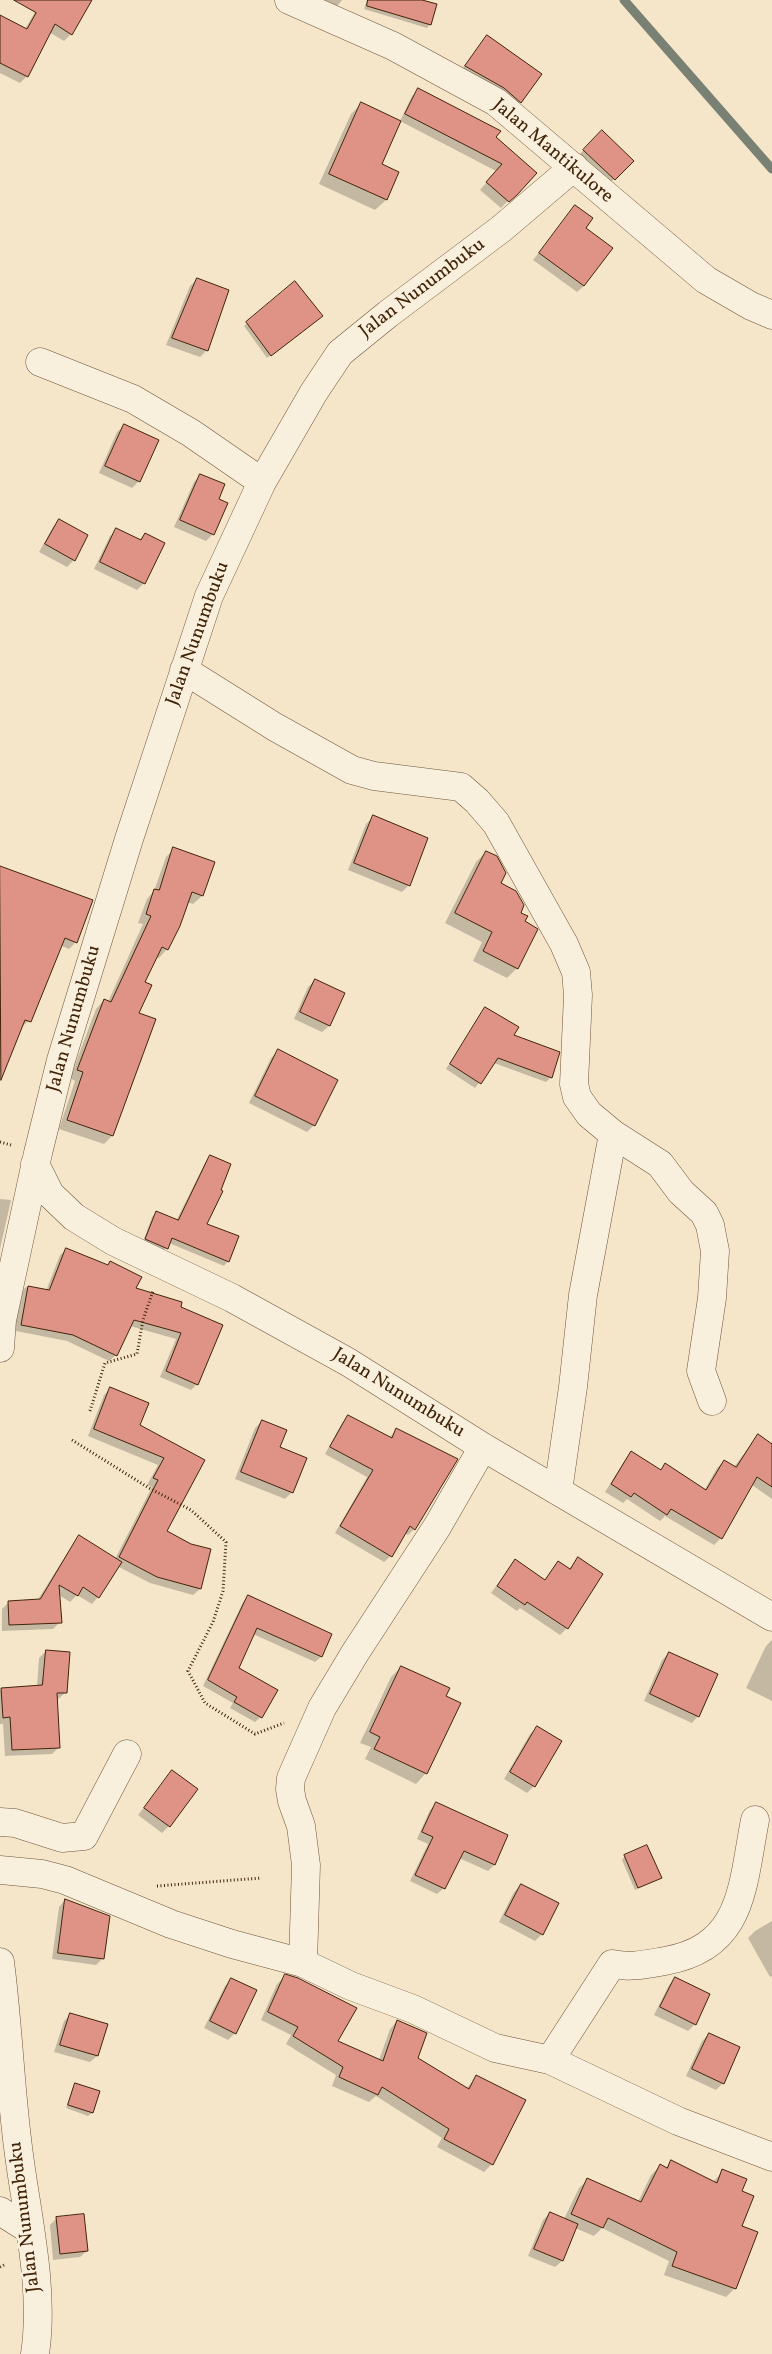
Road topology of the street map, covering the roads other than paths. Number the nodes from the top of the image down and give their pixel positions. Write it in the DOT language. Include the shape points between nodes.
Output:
graph roads {
  1 [pos="289,0"];
  2 [pos="574,166"];
  3 [pos="772,316"];
  4 [pos="40,362"];
  5 [pos="262,482"];
  6 [pos="184,670"];
  7 [pos="613,1134"];
  8 [pos="35,1164"];
  9 [pos="0,1348"];
  10 [pos="712,1401"];
  11 [pos="483,1447"];
  12 [pos="558,1491"];
  13 [pos="772,1616"];
  14 [pos="127,1754"];
  15 [pos="755,1820"];
  16 [pos="0,1822"];
  17 [pos="0,1870"];
  18 [pos="0,1962"];
  19 [pos="303,1963"];
  20 [pos="550,2060"];
  21 [pos="772,2157"];
  22 [pos="0,2211"];
  23 [pos="30,2230"];
  24 [pos="35,2354"];
  1 -- 2 [label="street, Jalan Mantikulore" via="393,46 496,102"];
  2 -- 3 [label="street, Jalan Mantikulore" via="638,225 706,280"];
  2 -- 5 [label="street, Jalan Nunumbuku" via="501,230 340,353"];
  4 -- 5 [label="street" via="133,399 191,433"];
  5 -- 6 [label="street, Jalan Nunumbuku" via="209,596"];
  6 -- 7 [label="street" via="352,770 374,776 461,787 477,800 496,823 564,944 576,972 574,1084 583,1107"];
  6 -- 8 [label="street, Jalan Nunumbuku" via="64,1050"];
  7 -- 10 [label="street" via="660,1164 704,1213 710,1225 715,1252 702,1371"];
  7 -- 12 [label="street" via="583,1295"];
  8 -- 9 [label="street, Jalan Nunumbuku" via="2,1320"];
  8 -- 11 [label="street, Jalan Nunumbuku" via="50,1194 74,1217 113,1241 232,1298 348,1362"];
  11 -- 12 [label="street, Jalan Nunumbuku"];
  11 -- 19 [label="street" via="438,1527 322,1708 291,1778 292,1801 301,1826 306,1865"];
  12 -- 13 [label="street, Jalan Nunumbuku"];
  14 -- 16 [label="street" via="84,1836 62,1838 15,1823"];
  15 -- 20 [label="street" via="738,1903 725,1929 715,1940 688,1955 642,1965 623,1967 612,1964"];
  17 -- 19 [label="street" via="65,1880 171,1924"];
  18 -- 23 [label="street, Jalan Nunumbuku" via="18,2147"];
  19 -- 20 [label="street" via="495,2048"];
  20 -- 21 [label="street" via="678,2121"];
  22 -- 23 [label="street"];
  23 -- 24 [label="street, Jalan Nunumbuku" via="38,2311"];
}
